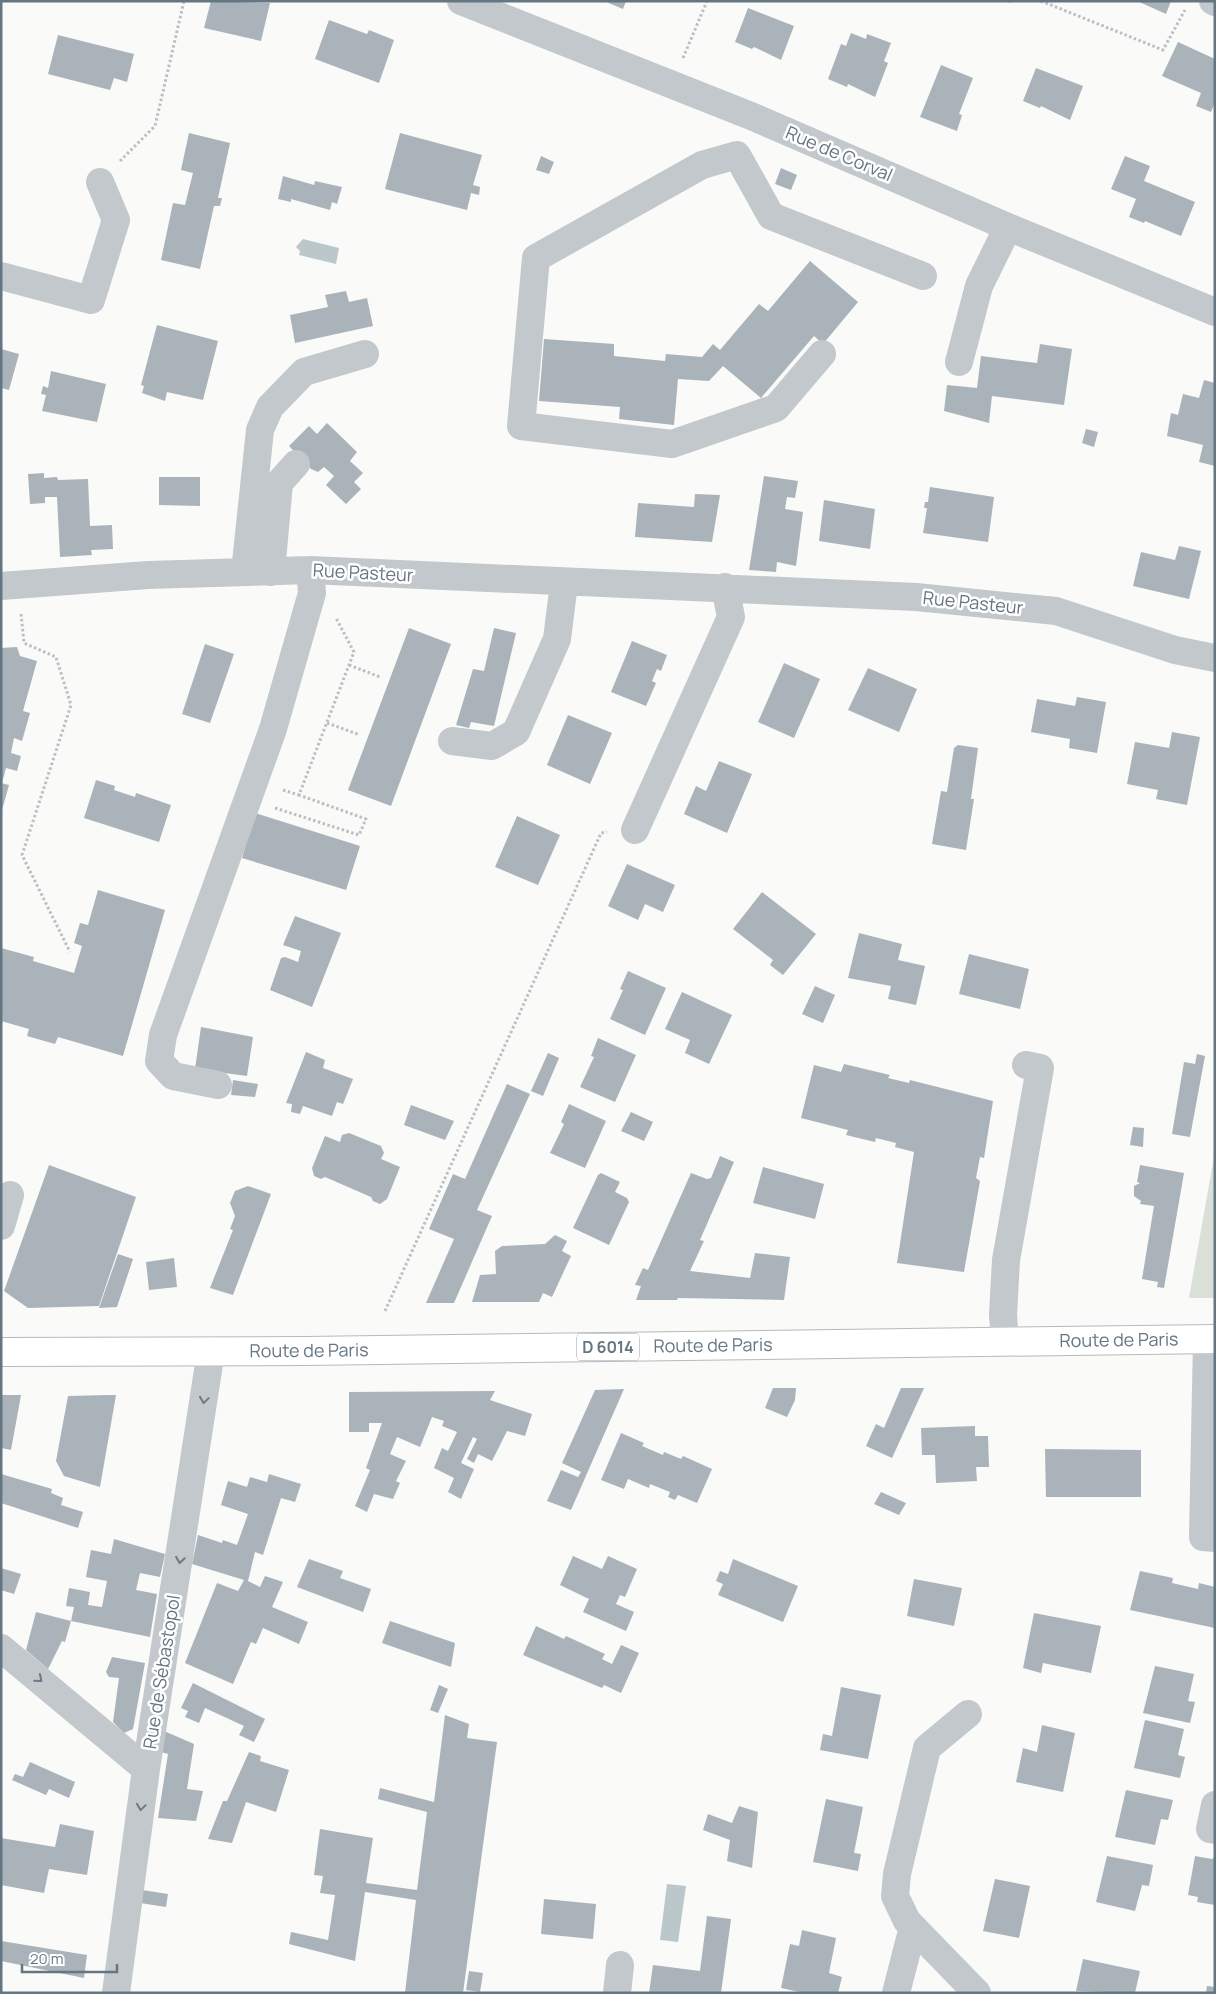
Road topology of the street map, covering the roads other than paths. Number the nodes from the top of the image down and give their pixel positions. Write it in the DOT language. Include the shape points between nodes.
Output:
graph roads {
  1 [pos="461,1"];
  2 [pos="514,11"];
  3 [pos="752,116"];
  4 [pos="737,155"];
  5 [pos="100,182"];
  6 [pos="1008,227"];
  7 [pos="1,276"];
  8 [pos="923,276"];
  9 [pos="1215,312"];
  10 [pos="365,354"];
  11 [pos="822,354"];
  12 [pos="959,362"];
  13 [pos="296,464"];
  14 [pos="258,572"];
  15 [pos="311,581"];
  16 [pos="564,583"];
  17 [pos="10,585"];
  18 [pos="725,587"];
  19 [pos="1215,658"];
  20 [pos="452,740"];
  21 [pos="635,830"];
  22 [pos="1026,1065"];
  23 [pos="218,1085"];
  24 [pos="10,1195"];
  25 [pos="1,1226"];
  26 [pos="1211,1339"];
  27 [pos="1005,1341"];
  28 [pos="211,1351"];
  29 [pos="1,1352"];
  30 [pos="1215,1538"];
  31 [pos="1,1648"];
  32 [pos="968,1714"];
  33 [pos="146,1769"];
  34 [pos="1215,1805"];
  35 [pos="1215,1830"];
  36 [pos="913,1927"];
  37 [pos="620,1965"];
  38 [pos="116,1993"];
  39 [pos="617,1993"];
  40 [pos="896,1993"];
  41 [pos="977,1993"];
  1 -- 2 [label="street, Rue de Corval"];
  2 -- 3 [label="street, Rue de Corval" via="671,84"];
  3 -- 4 [label="street"];
  3 -- 6 [label="street, Rue de Corval"];
  4 -- 8 [label="street" via="771,216"];
  4 -- 11 [label="street" via="702,165 536,258 521,426 672,444 776,408"];
  5 -- 7 [label="street" via="116,220 91,300"];
  6 -- 9 [label="street, Rue de Corval"];
  6 -- 12 [label="street" via="979,286"];
  10 -- 14 [label="street" via="304,372 270,407 260,430"];
  13 -- 14 [label="street" via="279,483"];
  14 -- 15 [label="street, Rue Pasteur"];
  14 -- 17 [label="street, Rue Pasteur" via="148,575"];
  15 -- 16 [label="street, Rue Pasteur"];
  15 -- 23 [label="street" via="273,729 163,1035 159,1061 173,1076"];
  16 -- 18 [label="street, Rue Pasteur"];
  16 -- 20 [label="street" via="558,639 516,732 492,746"];
  18 -- 19 [label="street, Rue Pasteur" via="916,596 1056,611 1175,650"];
  18 -- 21 [label="street" via="732,618"];
  22 -- 27 [label="street" via="1040,1068 1006,1260"];
  24 -- 25 [label="street"];
  26 -- 27 [label="main road, Route de Paris / D 6014"];
  26 -- 30 [label="street" via="1203,1537"];
  27 -- 28 [label="main road, Route de Paris / D 6014"];
  28 -- 29 [label="main road, Route de Paris / D 6014"];
  28 -- 33 [label="street, Rue de Sébastopol, one-way"];
  31 -- 33 [label="street, one-way"];
  32 -- 36 [label="street" via="927,1748 897,1874 895,1896"];
  33 -- 38 [label="street, Rue de Sébastopol, one-way"];
  34 -- 35 [label="street" via="1210,1830"];
  36 -- 40 [label="street"];
  36 -- 41 [label="street"];
  37 -- 39 [label="street"];
}
